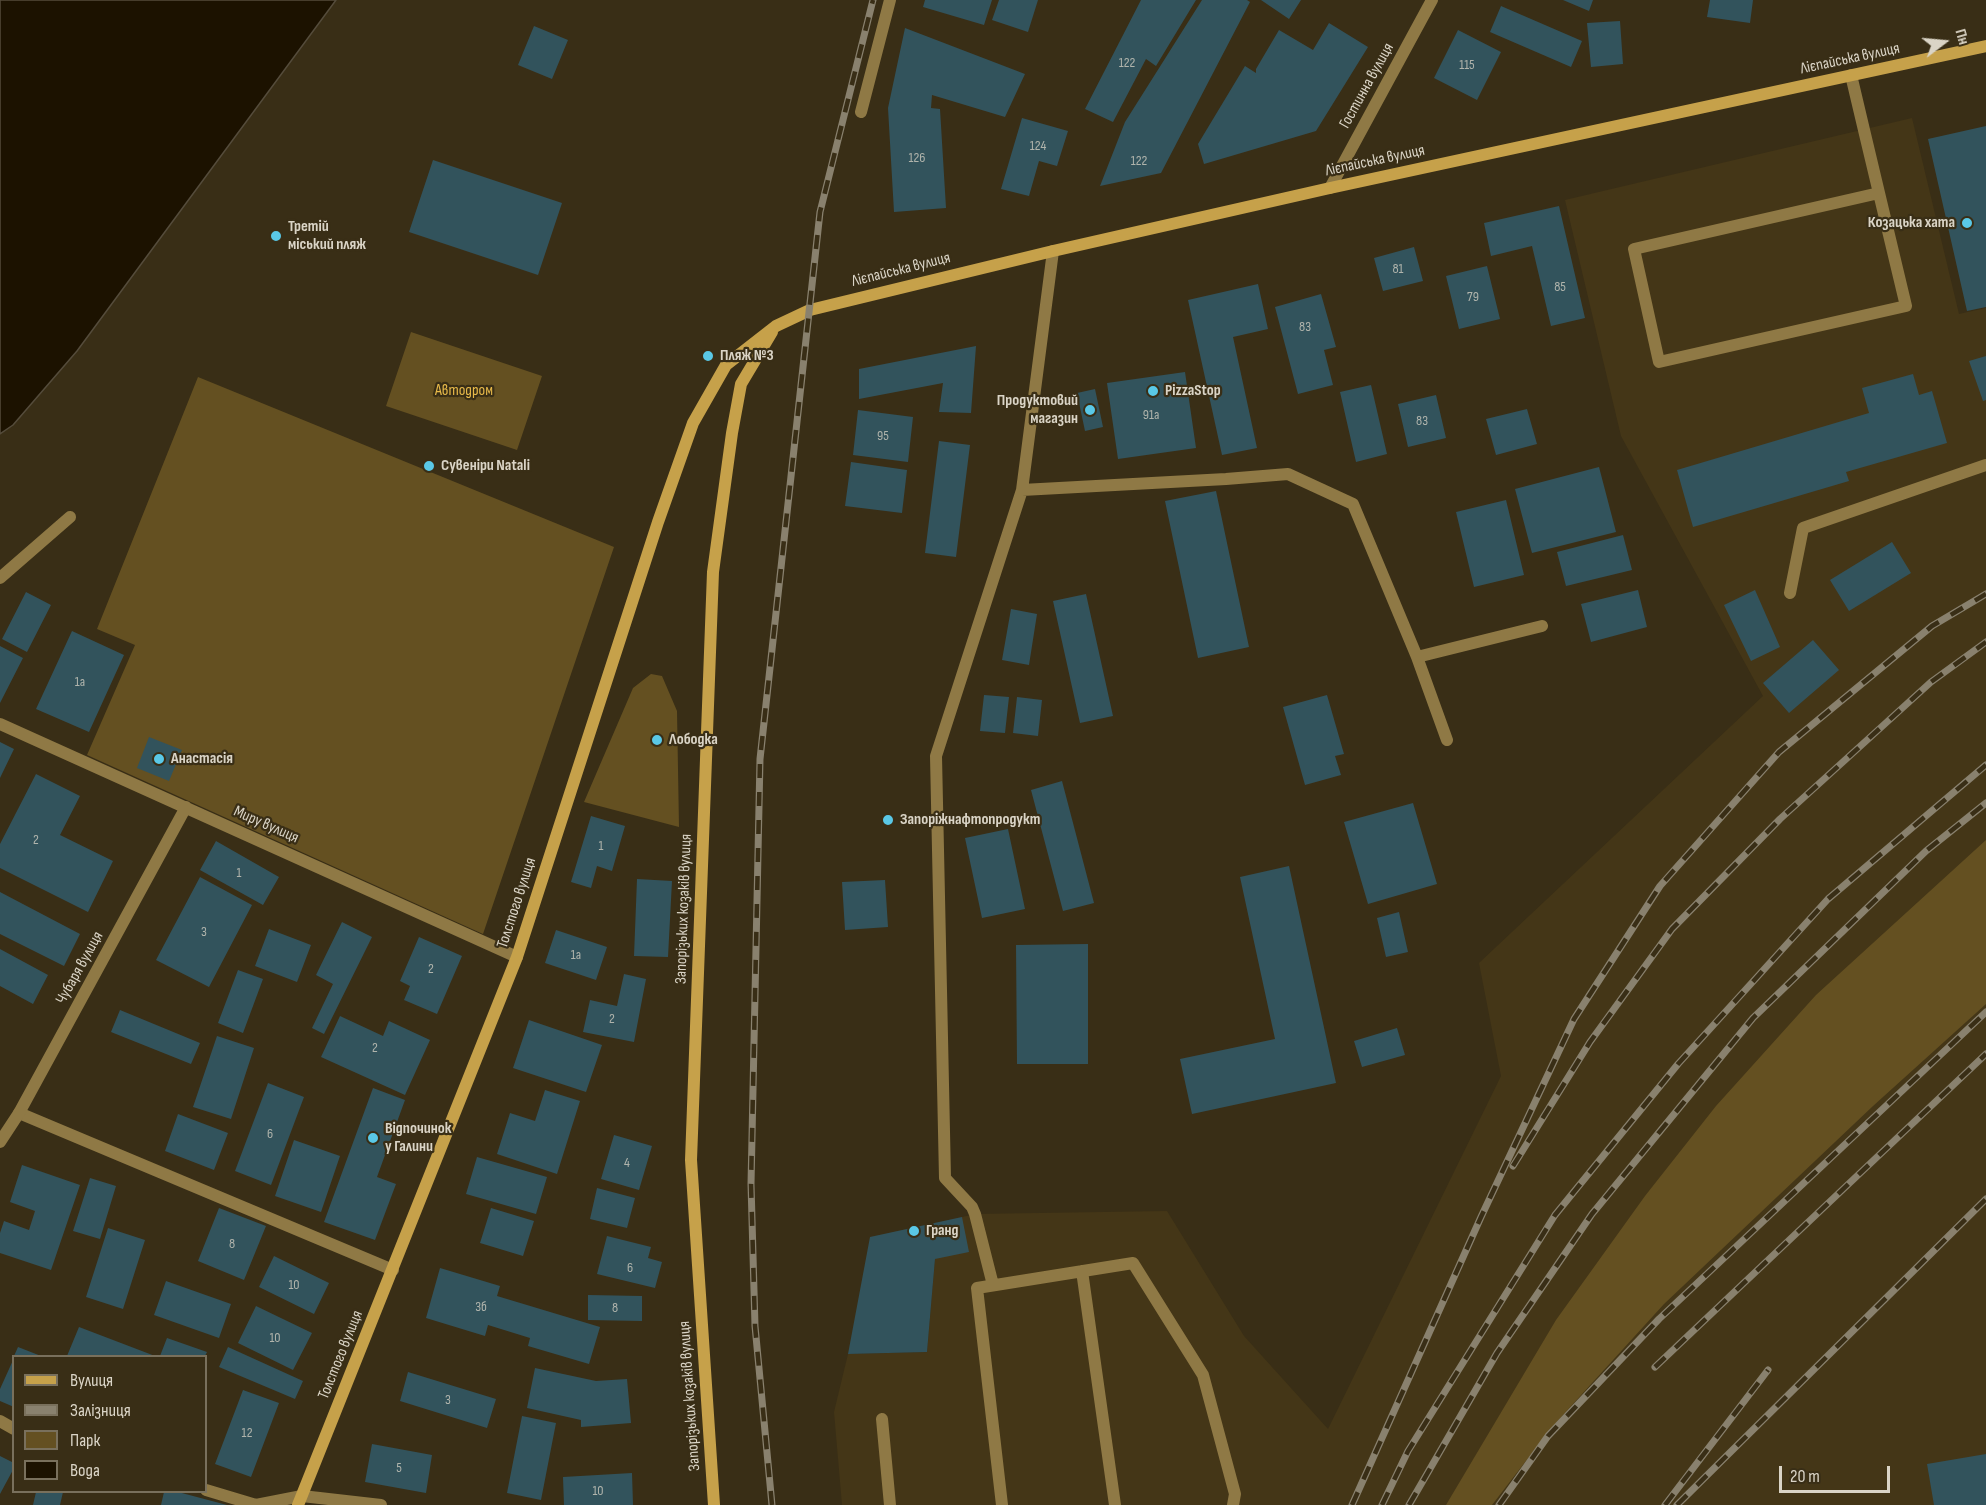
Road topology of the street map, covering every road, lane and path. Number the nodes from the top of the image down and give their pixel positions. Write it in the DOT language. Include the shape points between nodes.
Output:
graph roads {
  1 [pos="890,0"];
  2 [pos="1432,0"];
  3 [pos="1986,46"];
  4 [pos="1851,75"];
  5 [pos="861,112"];
  6 [pos="1330,188"];
  7 [pos="1879,193"];
  8 [pos="1053,251"];
  9 [pos="776,326"];
  10 [pos="1986,465"];
  11 [pos="1022,490"];
  12 [pos="70,517"];
  13 [pos="0,578"];
  14 [pos="1790,593"];
  15 [pos="1542,626"];
  16 [pos="1417,657"];
  17 [pos="0,724"];
  18 [pos="1447,740"];
  19 [pos="186,807"];
  20 [pos="518,957"];
  21 [pos="19,1113"];
  22 [pos="0,1142"];
  23 [pos="393,1270"];
  24 [pos="1082,1271"];
  25 [pos="993,1285"];
  26 [pos="882,1419"];
  27 [pos="207,1490"];
  28 [pos="301,1500"];
  29 [pos="381,1505"];
  30 [pos="714,1505"];
  31 [pos="890,1505"];
  32 [pos="1002,1505"];
  33 [pos="1115,1505"];
  34 [pos="1233,1505"];
  1 -- 5 [label="street"];
  2 -- 6 [label="street, Гостинна вулиця"];
  3 -- 4 [label="main road, Лієпайська вулиця"];
  4 -- 6 [label="main road, Лієпайська вулиця"];
  4 -- 7 [label="street"];
  6 -- 8 [label="main road, Лієпайська вулиця"];
  7 -- 7 [label="street" via="1634,249 1659,362 1906,306"];
  8 -- 9 [label="main road, Лієпайська вулиця" via="810,310"];
  8 -- 11 [label="street"];
  9 -- 20 [label="main road, Толстого вулиця" via="726,365 693,423"];
  9 -- 30 [label="main road, Запорізьких козаків вулиця" via="741,384 713,572 691,1160"];
  10 -- 14 [label="street" via="1803,528"];
  11 -- 16 [label="street" via="1288,474 1353,504"];
  11 -- 25 [label="street" via="936,756 945,1178 972,1207"];
  12 -- 13 [label="street"];
  15 -- 16 [label="street"];
  16 -- 18 [label="street"];
  17 -- 19 [label="street, Миру вулиця"];
  19 -- 20 [label="street, Миру вулиця"];
  19 -- 21 [label="street, Чубаря вулиця"];
  20 -- 23 [label="main road, Толстого вулиця"];
  21 -- 22 [label="street, Чубаря вулиця"];
  21 -- 23 [label="street"];
  23 -- 28 [label="main road, Толстого вулиця"];
  24 -- 25 [label="street"];
  24 -- 33 [label="street"];
  24 -- 34 [label="street" via="1133,1263 1203,1375 1234,1494"];
  25 -- 32 [label="street" via="977,1288"];
  26 -- 31 [label="street"];
  27 -- 28 [label="street" via="256,1505"];
  28 -- 29 [label="street"];
}
